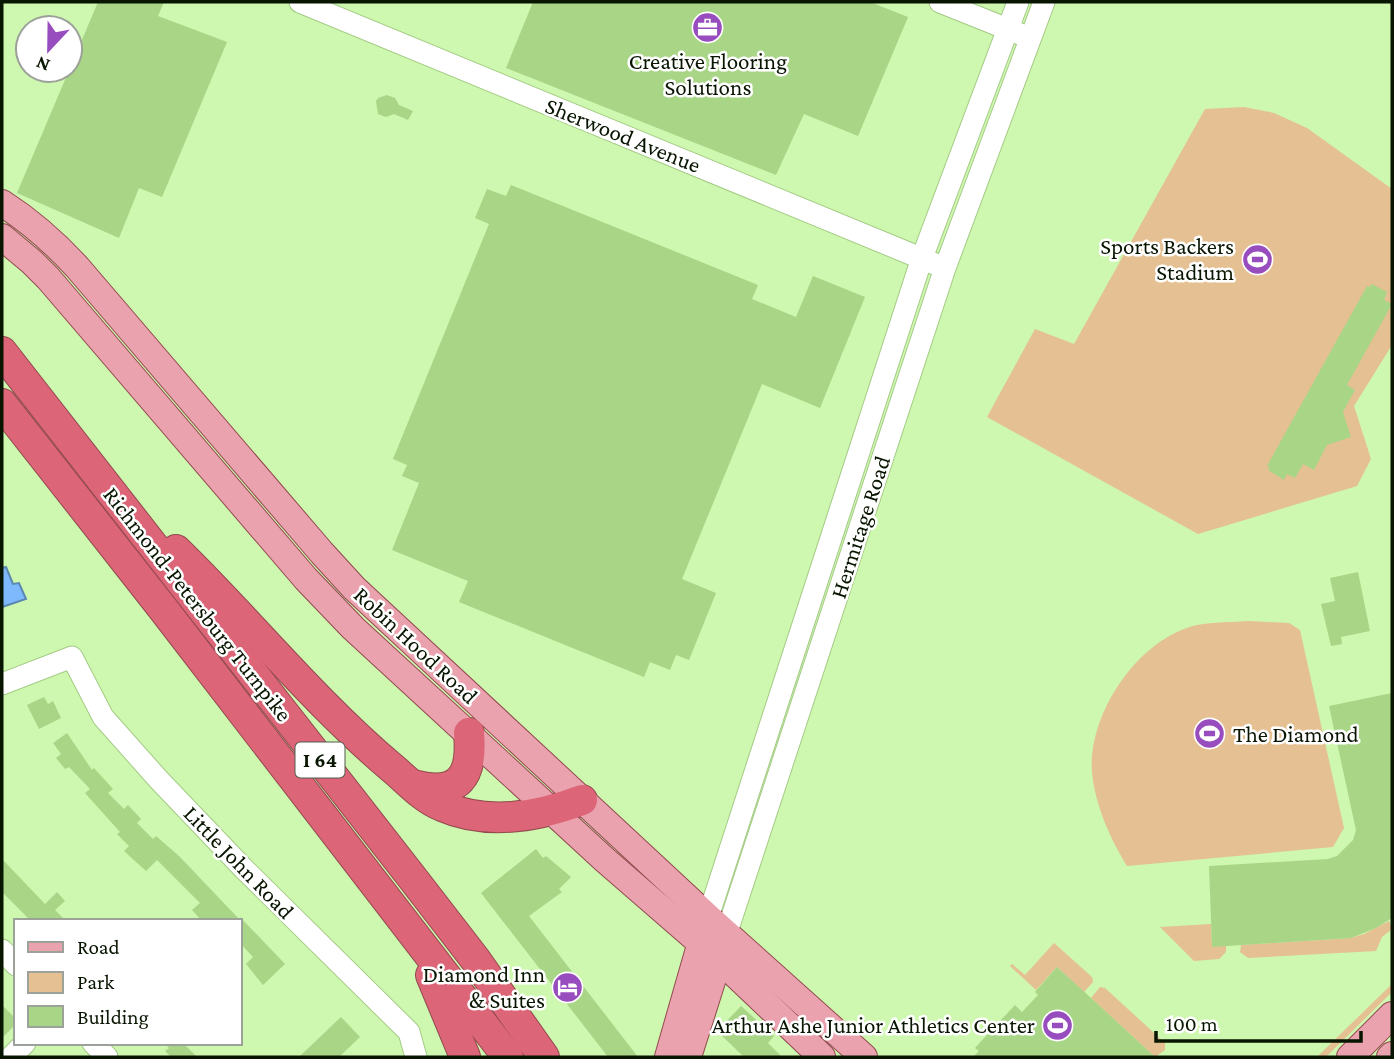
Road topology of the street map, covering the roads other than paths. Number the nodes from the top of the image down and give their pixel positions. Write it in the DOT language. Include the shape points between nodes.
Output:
graph roads {
  1 [pos="300,2"];
  2 [pos="940,2"];
  3 [pos="1018,2"];
  4 [pos="1044,2"];
  5 [pos="1008,29"];
  6 [pos="1030,38"];
  7 [pos="2,203"];
  8 [pos="2,237"];
  9 [pos="922,258"];
  10 [pos="945,268"];
  11 [pos="2,352"];
  12 [pos="2,404"];
  13 [pos="91,466"];
  14 [pos="2,684"];
  15 [pos="469,733"];
  16 [pos="413,785"];
  17 [pos="582,800"];
  18 [pos="554,810"];
  19 [pos="407,924"];
  20 [pos="717,925"];
  21 [pos="2,950"];
  22 [pos="710,951"];
  23 [pos="14,963"];
  24 [pos="1392,1015"];
  25 [pos="23,1045"];
  26 [pos="10,1057"];
  27 [pos="416,1057"];
  28 [pos="465,1057"];
  29 [pos="508,1057"];
  30 [pos="544,1057"];
  31 [pos="668,1057"];
  32 [pos="688,1057"];
  33 [pos="822,1057"];
  34 [pos="864,1057"];
  35 [pos="1350,1057"];
  1 -- 9 [label="street, Sherwood Avenue"];
  2 -- 5 [label="street"];
  3 -- 5 [label="street, Hermitage Road"];
  4 -- 6 [label="street, Hermitage Road"];
  5 -- 6 [label="street"];
  5 -- 9 [label="street, Hermitage Road"];
  6 -- 10 [label="street, Hermitage Road"];
  7 -- 17 [label="main road, Robin Hood Road" via="77,267 354,588"];
  8 -- 15 [label="main road, Robin Hood Road" via="48,278 306,579"];
  9 -- 10 [label="street, Sherwood Avenue"];
  9 -- 20 [label="street, Hermitage Road"];
  10 -- 20 [label="street, Hermitage Road"];
  11 -- 13 [label="highway, Richmond-Petersburg Turnpike / I 64"];
  12 -- 19 [label="highway, Richmond-Petersburg Turnpike / I 64"];
  13 -- 16 [label="highway" via="267,647"];
  13 -- 30 [label="highway, Richmond-Petersburg Turnpike / I 64" via="444,920"];
  14 -- 27 [label="street, Little John Road" via="72,657 103,717 233,858 409,1032"];
  15 -- 16 [label="highway" via="471,754 457,783 432,790"];
  15 -- 18 [label="main road, Robin Hood Road"];
  16 -- 18 [label="highway" via="439,805 483,816 518,817"];
  17 -- 18 [label="highway"];
  17 -- 20 [label="main road, Robin Hood Road"];
  18 -- 22 [label="main road, Robin Hood Road"];
  19 -- 28 [label="highway"];
  19 -- 29 [label="highway, Richmond-Petersburg Turnpike / I 64"];
  20 -- 22 [label="main road, Hermitage Road"];
  20 -- 34 [label="main road, Robin Hood Road"];
  21 -- 23 [label="street"];
  22 -- 31 [label="main road, Hermitage Road"];
  22 -- 32 [label="main road, Hermitage Road"];
  22 -- 33 [label="main road, Robin Hood Road"];
  24 -- 35 [label="main road"];
  25 -- 26 [label="street"];
}
